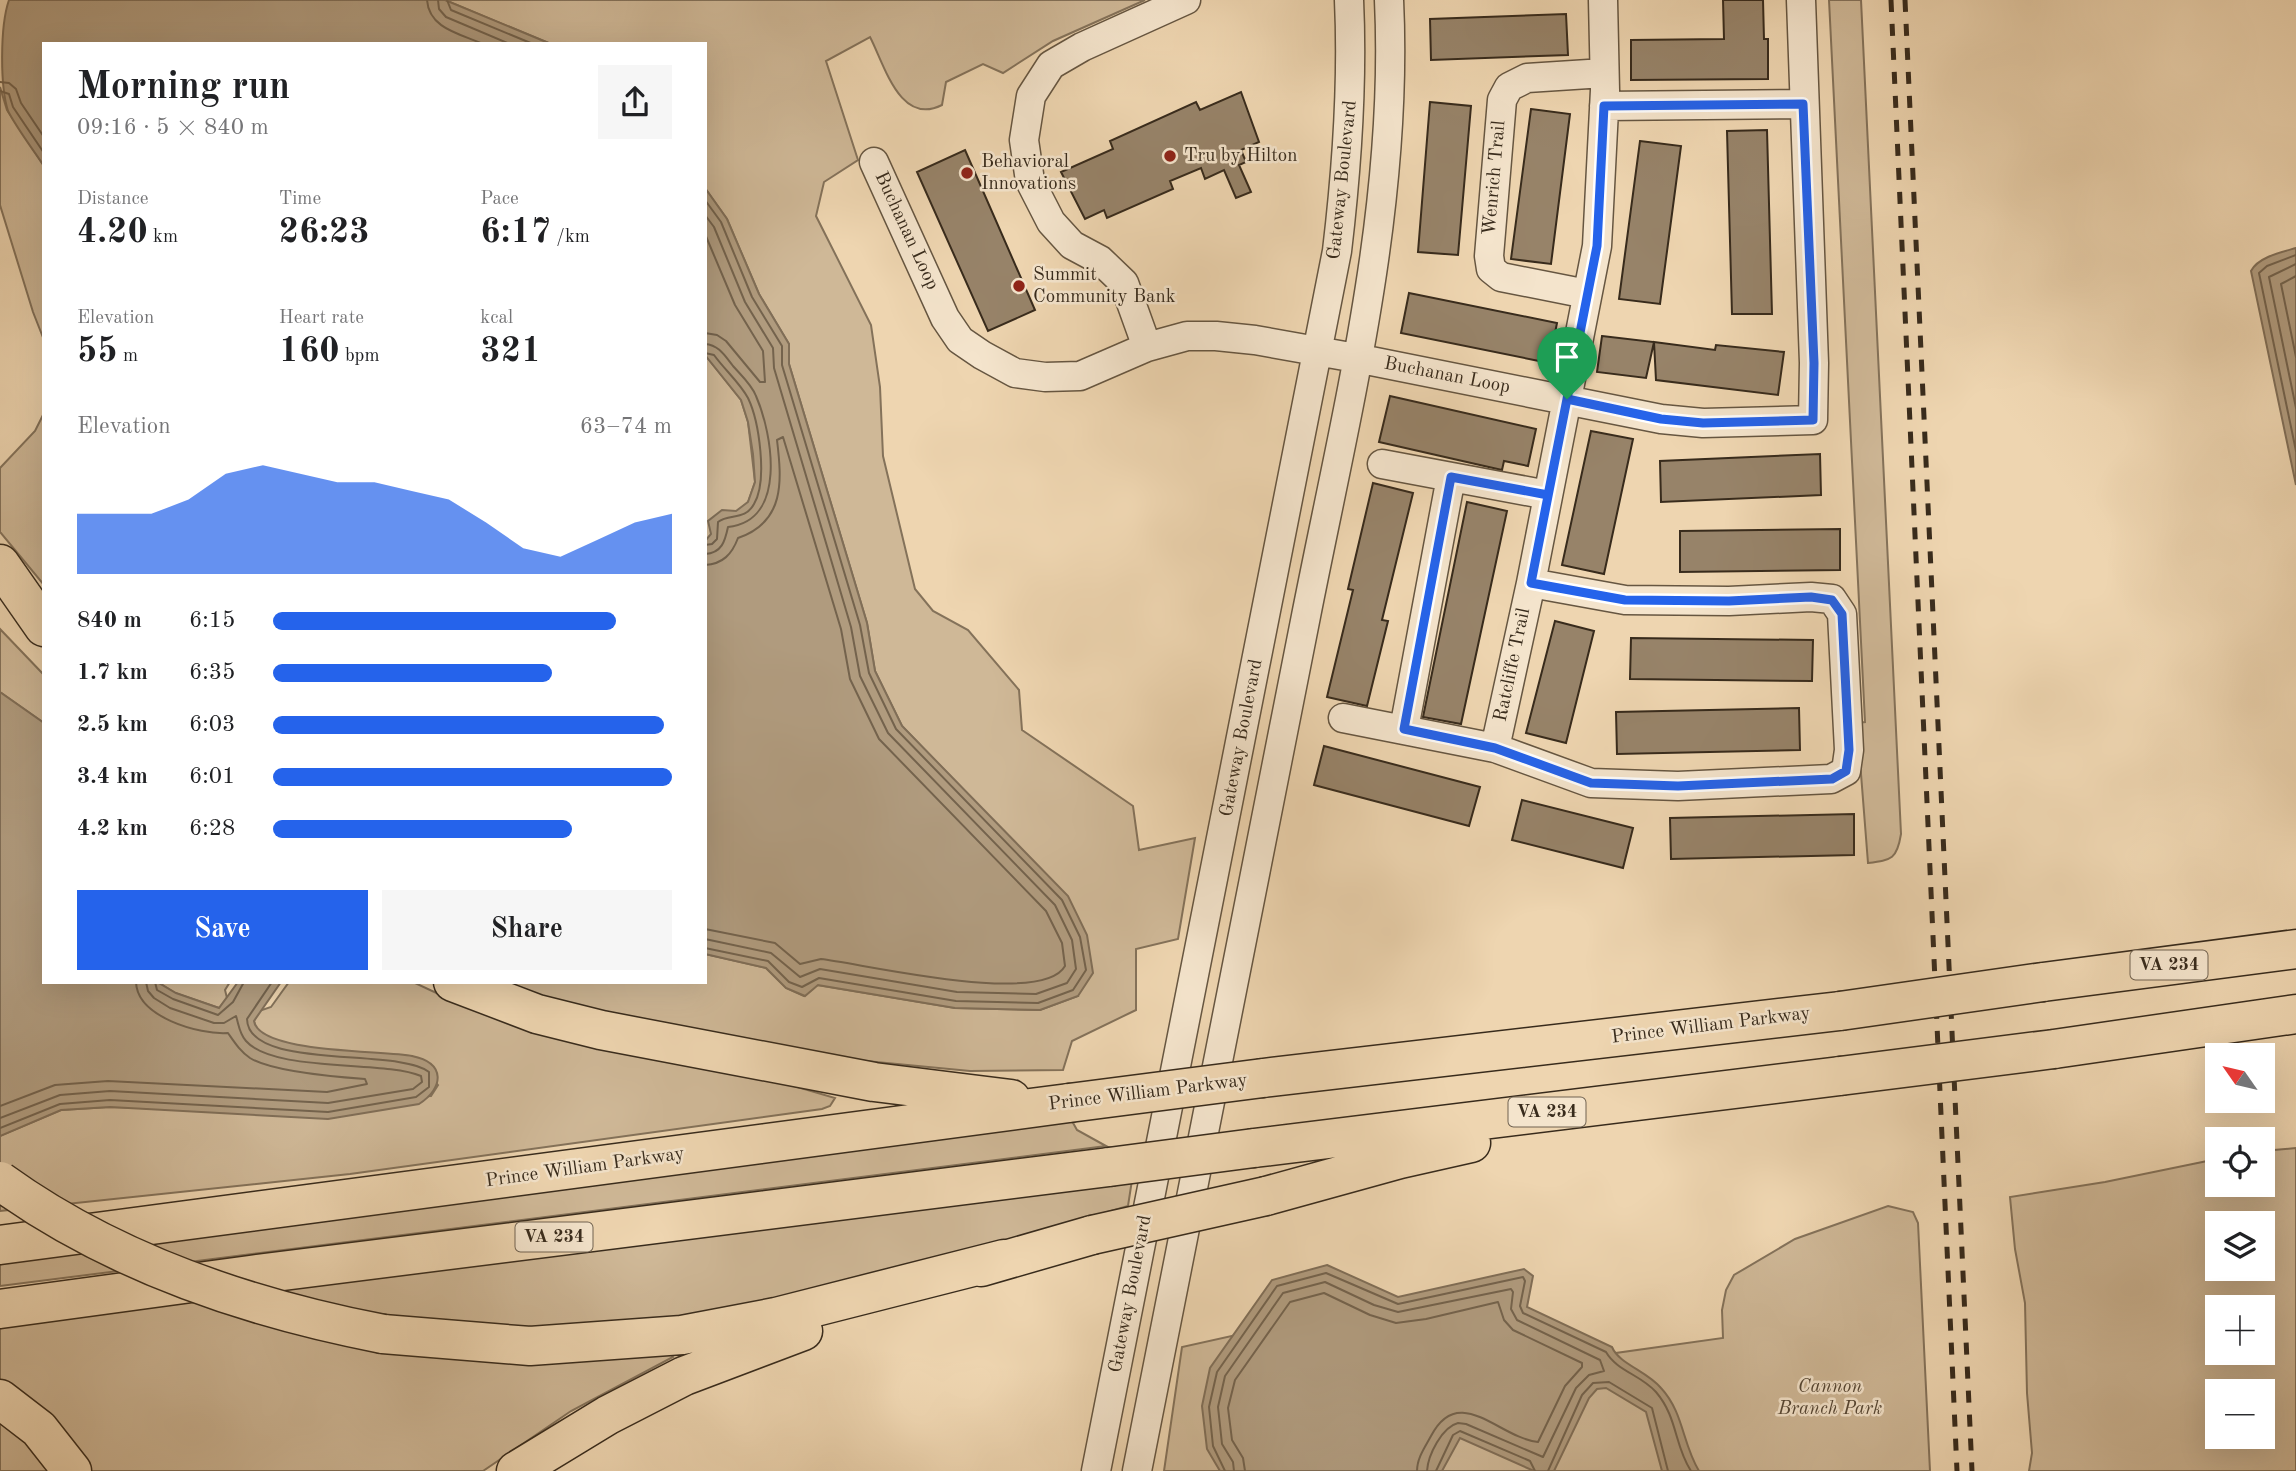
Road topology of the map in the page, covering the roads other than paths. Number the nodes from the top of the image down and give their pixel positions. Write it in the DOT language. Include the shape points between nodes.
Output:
graph roads {
  1 [pos="1186,0"];
  2 [pos="1349,0"];
  3 [pos="1389,0"];
  4 [pos="1603,0"];
  5 [pos="1801,0"];
  6 [pos="1604,73"];
  7 [pos="1803,104"];
  8 [pos="1604,106"];
  9 [pos="874,162"];
  10 [pos="1587,294"];
  11 [pos="1147,347"];
  12 [pos="1317,352"];
  13 [pos="1356,358"];
  14 [pos="1567,399"];
  15 [pos="1382,464"];
  16 [pos="1451,477"];
  17 [pos="1548,495"];
  18 [pos="0,565"];
  19 [pos="1531,583"];
  20 [pos="0,599"];
  21 [pos="42,624"];
  22 [pos="42,643"];
  23 [pos="1343,718"];
  24 [pos="1404,729"];
  25 [pos="1495,748"];
  26 [pos="2296,949"];
  27 [pos="458,984"];
  28 [pos="2296,1014"];
  29 [pos="1696,1094"];
  30 [pos="1069,1104"];
  31 [pos="0,1181"];
  32 [pos="0,1245"];
  33 [pos="1004,1259"];
  34 [pos="0,1309"];
  35 [pos="0,1399"];
  36 [pos="72,1471"];
  37 [pos="516,1471"];
  38 [pos="1096,1471"];
  39 [pos="1137,1471"];
  1 -- 11 [label="street" via="1051,65 1031,96 1024,140 1030,181 1051,222 1072,245 1100,260 1124,283"];
  2 -- 12 [label="street, Gateway Boulevard" via="1352,91 1347,167 1337,251"];
  3 -- 13 [label="street, Gateway Boulevard" via="1392,53 1381,222"];
  4 -- 6 [label="street, Ratcliffe Trail"];
  5 -- 7 [label="street, Buchanan Loop"];
  6 -- 8 [label="street, Ratcliffe Trail"];
  6 -- 10 [label="street, Wenrich Trail" via="1527,78 1509,87 1502,100 1489,256 1492,269 1501,277"];
  7 -- 8 [label="street"];
  7 -- 14 [label="street, Buchanan Loop" via="1813,420 1692,422"];
  8 -- 10 [label="street, Ratcliffe Trail" via="1597,246"];
  9 -- 11 [label="street, Buchanan Loop" via="945,318 960,340 982,355 1015,373 1080,376"];
  10 -- 14 [label="street, Ratcliffe Trail"];
  11 -- 12 [label="street, Buchanan Loop" via="1187,336 1216,336"];
  12 -- 13 [label="street, Buchanan Loop"];
  12 -- 38 [label="street, Gateway Boulevard"];
  13 -- 14 [label="street, Buchanan Loop"];
  13 -- 39 [label="street, Gateway Boulevard"];
  14 -- 17 [label="street, Ratcliffe Trail"];
  15 -- 16 [label="street"];
  16 -- 17 [label="street"];
  16 -- 24 [label="street"];
  17 -- 19 [label="street, Ratcliffe Trail"];
  18 -- 21 [label="highway"];
  19 -- 25 [label="street, Ratcliffe Trail"];
  19 -- 25 [label="street" via="1625,600 1832,600 1842,614 1849,750 1846,771 1832,779 1678,786 1591,783"];
  20 -- 22 [label="highway"];
  23 -- 24 [label="street"];
  24 -- 25 [label="street"];
  26 -- 30 [label="highway, Prince William Parkway / VA 234, bridge" via="1840,1011"];
  27 -- 30 [label="highway" via="537,1014 601,1031 874,1082"];
  28 -- 29 [label="highway, VA 234, bridge"];
  29 -- 33 [label="highway, bridge" via="1400,1159"];
  29 -- 34 [label="highway, VA 234, bridge"];
  30 -- 32 [label="highway, Prince William Parkway / VA 234"];
  31 -- 33 [label="highway, bridge" via="120,1250 255,1304 383,1334 530,1346 682,1335 776,1317"];
  33 -- 37 [label="highway" via="684,1376"];
  35 -- 36 [label="highway" via="39,1429"];
}
